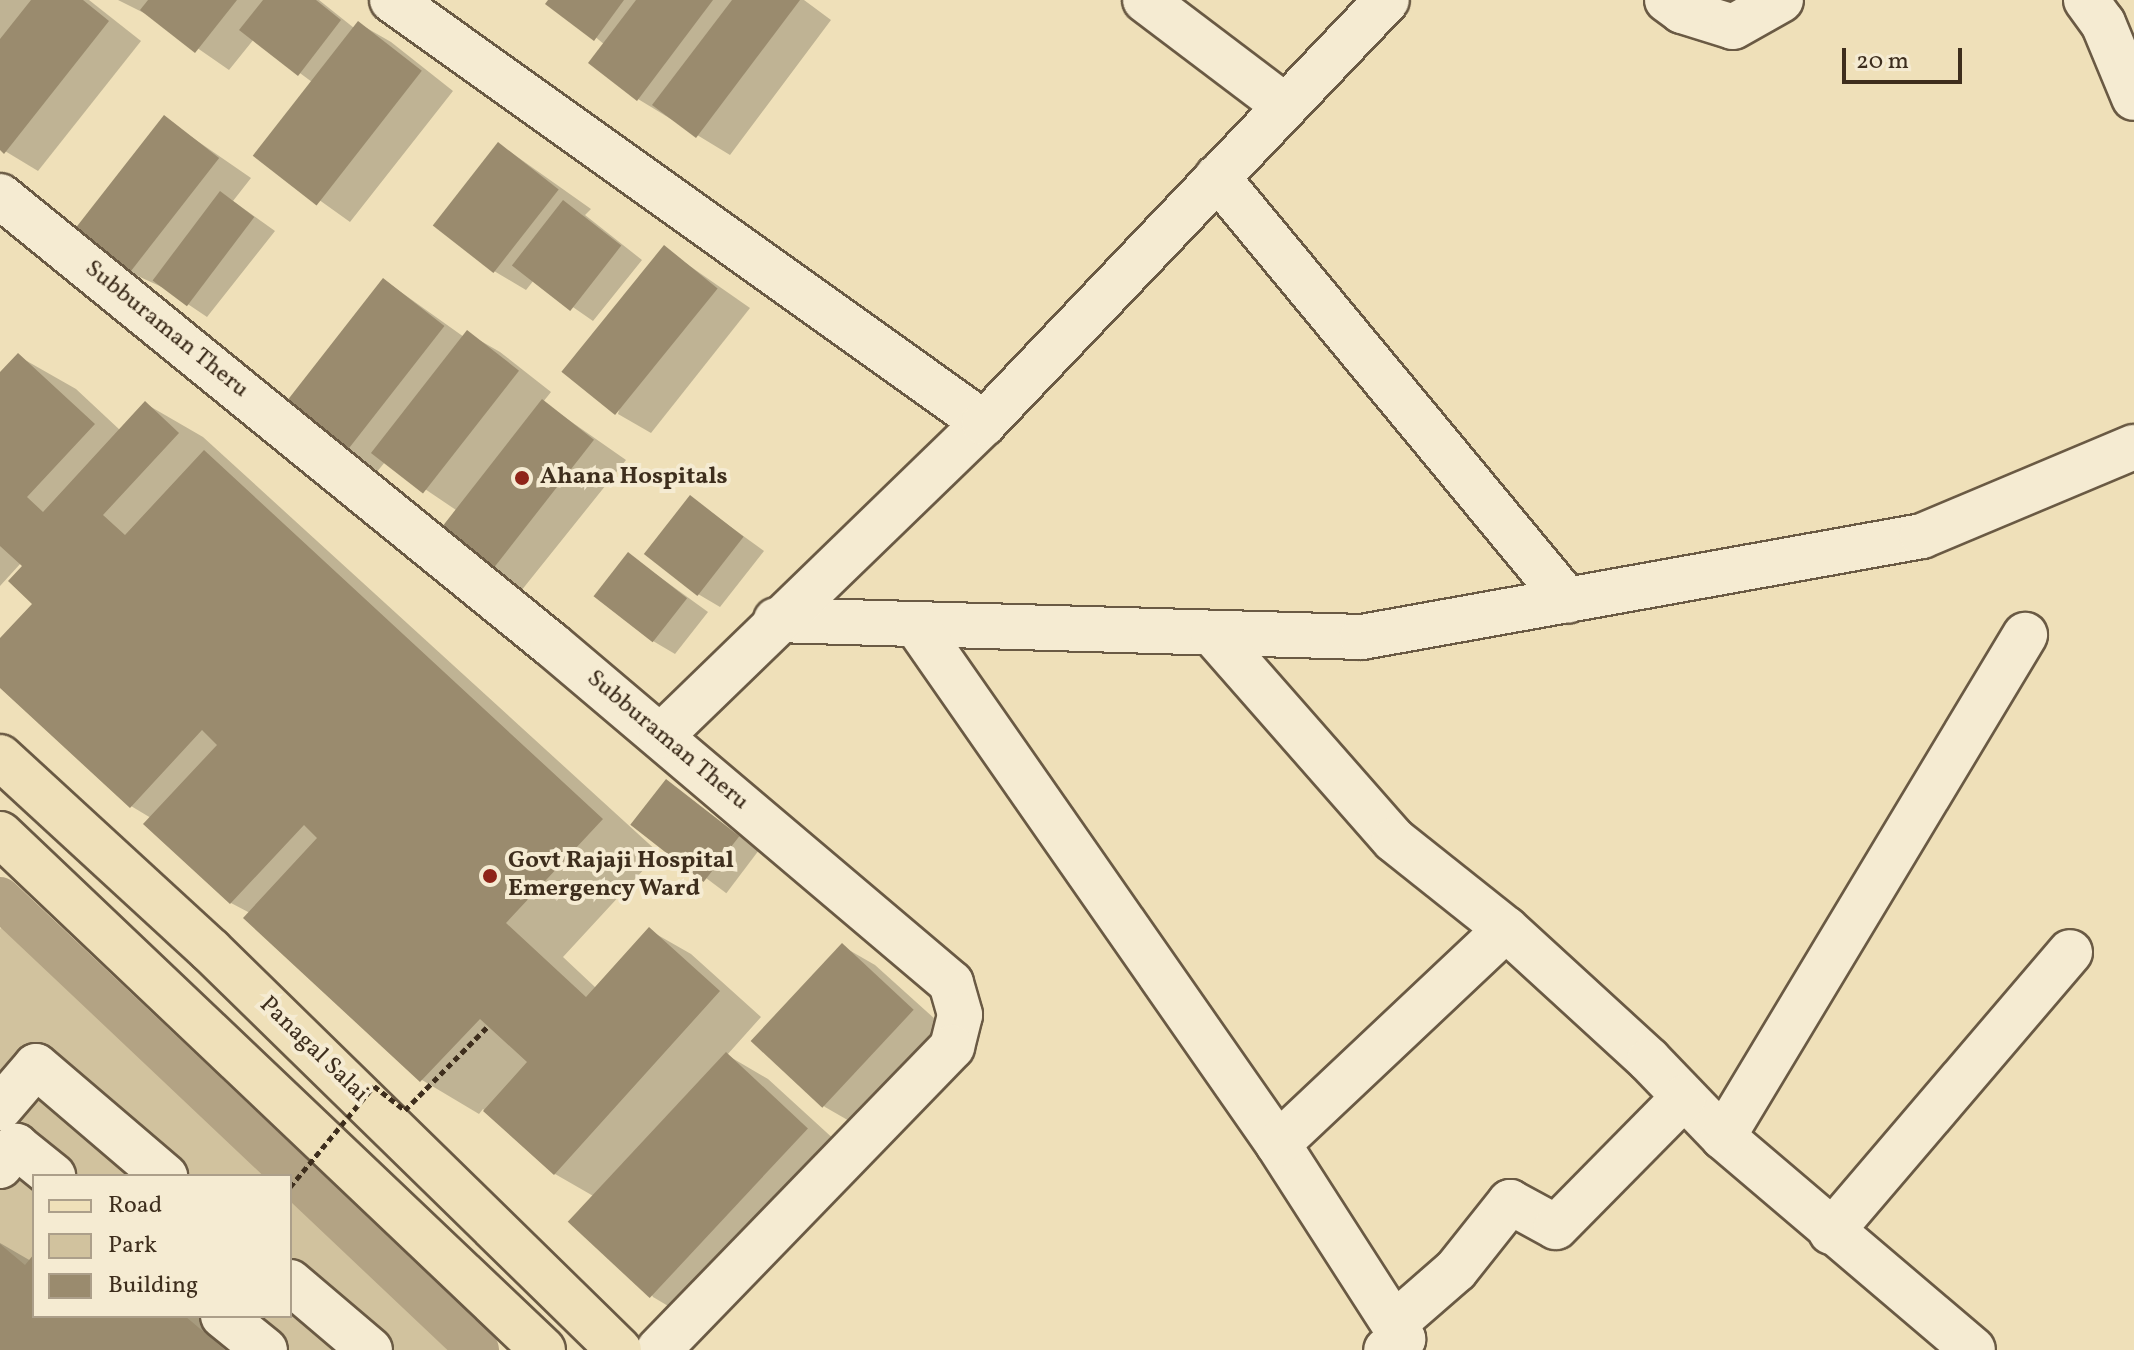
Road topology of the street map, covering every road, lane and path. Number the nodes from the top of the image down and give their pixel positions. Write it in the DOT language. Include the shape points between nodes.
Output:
graph roads {
  1 [pos="392,0"];
  2 [pos="1145,0"];
  3 [pos="1387,0"];
  4 [pos="1667,0"];
  5 [pos="1781,0"];
  6 [pos="2086,0"];
  7 [pos="2134,98"];
  8 [pos="1285,106"];
  9 [pos="1217,177"];
  10 [pos="0,196"];
  11 [pos="984,423"];
  12 [pos="2134,447"];
  13 [pos="1568,601"];
  14 [pos="776,620"];
  15 [pos="917,626"];
  16 [pos="1213,634"];
  17 [pos="2025,635"];
  18 [pos="662,735"];
  19 [pos="0,757"];
  20 [pos="0,834"];
  21 [pos="1506,929"];
  22 [pos="2070,952"];
  23 [pos="488,1026"];
  24 [pos="1684,1097"];
  25 [pos="0,1108"];
  26 [pos="1723,1137"];
  27 [pos="1278,1144"];
  28 [pos="0,1166"];
  29 [pos="51,1174"];
  30 [pos="163,1174"];
  31 [pos="292,1185"];
  32 [pos="1831,1232"];
  33 [pos="292,1284"];
  34 [pos="225,1318"];
  35 [pos="1390,1337"];
  36 [pos="265,1350"];
  37 [pos="370,1350"];
  38 [pos="543,1350"];
  39 [pos="619,1350"];
  40 [pos="658,1350"];
  41 [pos="1973,1350"];
  1 -- 11 [label="street"];
  2 -- 8 [label="street"];
  3 -- 8 [label="street"];
  4 -- 5 [label="street" via="1682,11 1733,27"];
  6 -- 7 [label="street" via="2103,23"];
  8 -- 9 [label="street"];
  9 -- 11 [label="street"];
  9 -- 13 [label="street"];
  10 -- 18 [label="street, Subburaman Theru"];
  11 -- 14 [label="street"];
  12 -- 13 [label="street" via="1922,536"];
  13 -- 16 [label="street" via="1362,637"];
  14 -- 15 [label="street"];
  14 -- 18 [label="street"];
  15 -- 16 [label="street"];
  15 -- 27 [label="street"];
  16 -- 21 [label="street" via="1394,840"];
  17 -- 26 [label="street"];
  18 -- 40 [label="street, Subburaman Theru" via="951,983 960,1015 952,1047 930,1073"];
  19 -- 39 [label="main road, Panagal Salai" via="210,950"];
  20 -- 38 [label="main road"];
  21 -- 24 [label="street"];
  21 -- 27 [label="street"];
  22 -- 32 [label="street"];
  23 -- 31 [label="path, bridge" via="405,1110 374,1086"];
  24 -- 26 [label="street"];
  24 -- 35 [label="street" via="1556,1227 1510,1202 1456,1270"];
  25 -- 30 [label="street" via="36,1066"];
  26 -- 32 [label="street"];
  27 -- 35 [label="street"];
  28 -- 29 [label="street" via="16,1146"];
  32 -- 41 [label="street"];
  33 -- 37 [label="street"];
  34 -- 36 [label="street"];
}
